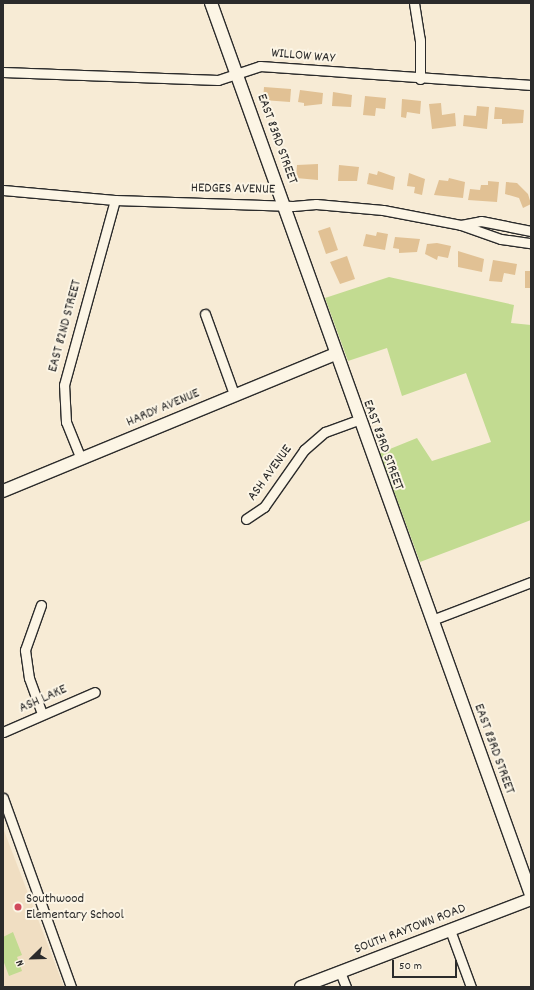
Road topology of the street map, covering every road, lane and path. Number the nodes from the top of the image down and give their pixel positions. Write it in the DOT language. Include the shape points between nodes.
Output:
graph roads {
  1 [pos="211,3"];
  2 [pos="414,3"];
  3 [pos="3,72"];
  4 [pos="237,75"];
  5 [pos="420,79"];
  6 [pos="531,85"];
  7 [pos="3,190"];
  8 [pos="115,200"];
  9 [pos="285,205"];
  10 [pos="461,225"];
  11 [pos="531,231"];
  12 [pos="531,243"];
  13 [pos="205,314"];
  14 [pos="336,354"];
  15 [pos="234,394"];
  16 [pos="358,420"];
  17 [pos="82,459"];
  18 [pos="3,490"];
  19 [pos="246,519"];
  20 [pos="531,582"];
  21 [pos="41,606"];
  22 [pos="432,620"];
  23 [pos="95,692"];
  24 [pos="42,713"];
  25 [pos="3,732"];
  26 [pos="3,798"];
  27 [pos="531,895"];
  28 [pos="531,899"];
  29 [pos="450,930"];
  30 [pos="340,972"];
  31 [pos="71,987"];
  32 [pos="301,987"];
  33 [pos="346,987"];
  34 [pos="471,987"];
  1 -- 4 [label="street, EAST 83RD STREET"];
  2 -- 5 [label="street" via="420,40"];
  3 -- 4 [label="street, WILLOW WAY" via="218,80"];
  4 -- 5 [label="street, WILLOW WAY" via="260,66"];
  4 -- 9 [label="street, EAST 83RD STREET"];
  5 -- 6 [label="street, WILLOW WAY"];
  7 -- 8 [label="street, HEDGES AVENUE"];
  8 -- 9 [label="street, HEDGES AVENUE"];
  8 -- 17 [label="street, EAST 82ND STREET" via="64,385 66,422"];
  9 -- 10 [label="street, HEDGES AVENUE" via="316,204 384,210"];
  9 -- 14 [label="street, EAST 83RD STREET"];
  10 -- 11 [label="street" via="481,221"];
  10 -- 12 [label="street" via="479,235"];
  13 -- 15 [label="street"];
  14 -- 15 [label="street, HARDY AVENUE"];
  14 -- 16 [label="street, EAST 83RD STREET"];
  15 -- 17 [label="street, HARDY AVENUE"];
  16 -- 19 [label="street, ASH AVENUE" via="325,432 304,450 264,506"];
  16 -- 22 [label="street, EAST 83RD STREET"];
  17 -- 18 [label="street, HARDY AVENUE"];
  20 -- 22 [label="street"];
  21 -- 24 [label="street" via="24,650 29,678"];
  22 -- 27 [label="street, EAST 83RD STREET"];
  23 -- 24 [label="street, ASH LAKE"];
  24 -- 25 [label="street, ASH LAKE"];
  26 -- 31 [label="street"];
  28 -- 29 [label="street, SOUTH RAYTOWN ROAD"];
  29 -- 30 [label="street, SOUTH RAYTOWN ROAD"];
  29 -- 34 [label="street"];
  30 -- 32 [label="street, SOUTH RAYTOWN ROAD"];
  30 -- 33 [label="street"];
}
